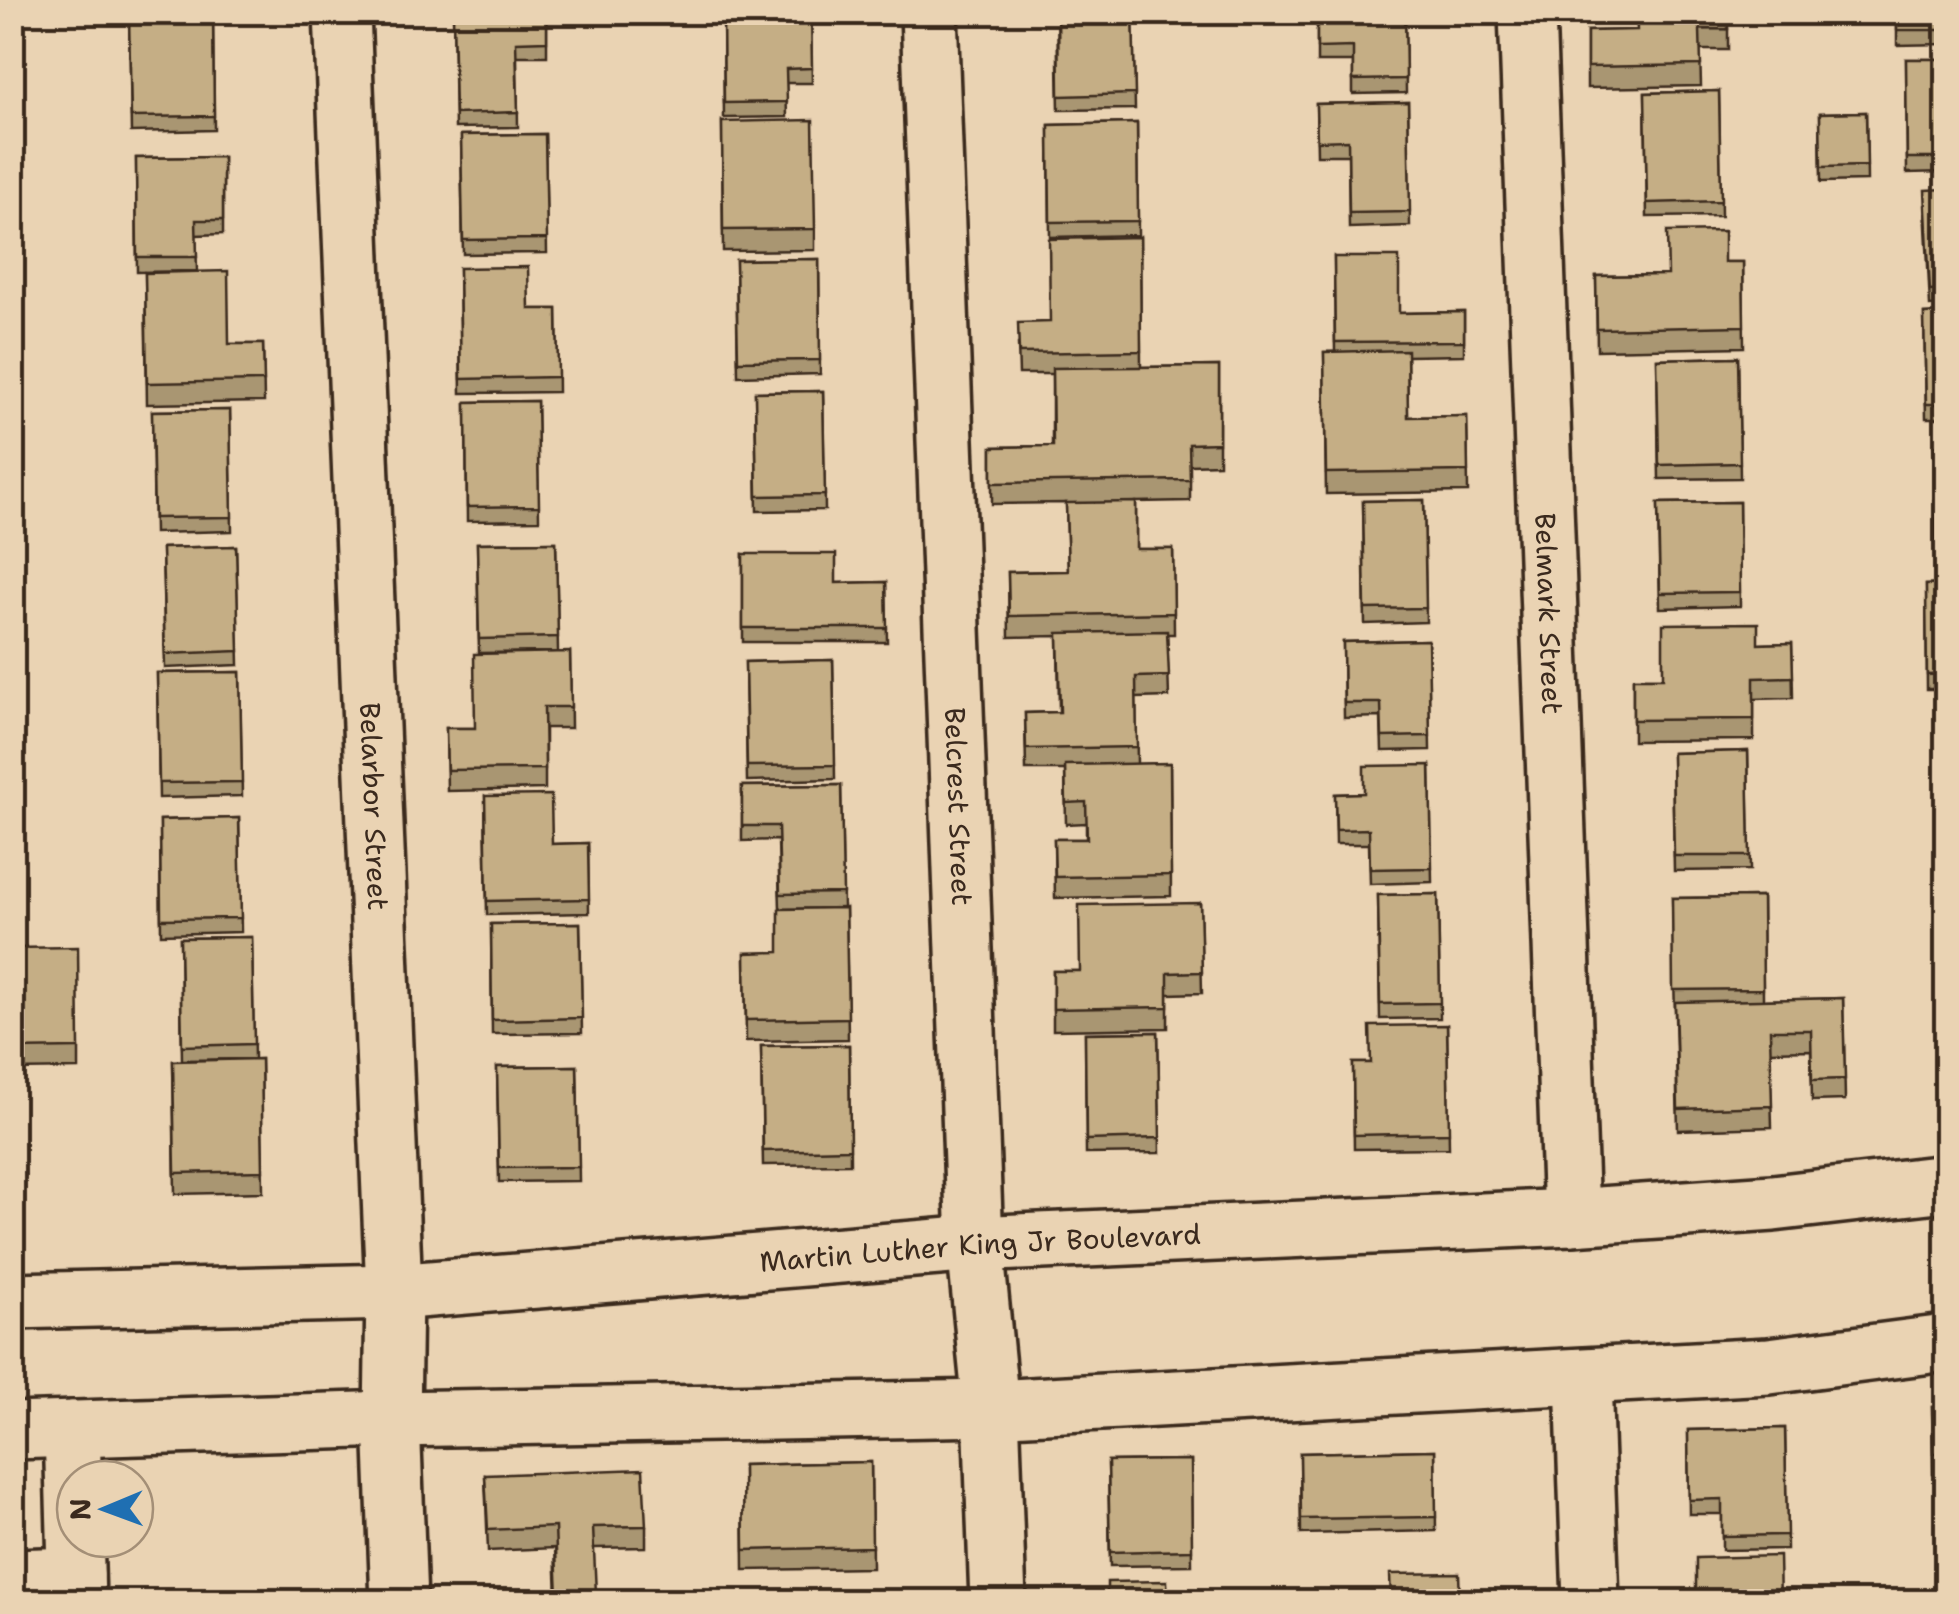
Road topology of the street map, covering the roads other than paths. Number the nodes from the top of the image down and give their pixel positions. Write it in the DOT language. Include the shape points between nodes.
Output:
graph roads {
  1 [pos="342,12"];
  2 [pos="930,12"];
  3 [pos="1527,12"];
  4 [pos="1946,1182"];
  5 [pos="1571,1217"];
  6 [pos="975,1244"];
  7 [pos="394,1292"];
  8 [pos="12,1301"];
  9 [pos="1946,1343"];
  10 [pos="1583,1378"];
  11 [pos="991,1408"];
  12 [pos="392,1419"];
  13 [pos="72,1428"];
  14 [pos="12,1431"];
  15 [pos="12,1577"];
  16 [pos="76,1589"];
  17 [pos="399,1602"];
  18 [pos="998,1602"];
  19 [pos="1591,1602"];
  1 -- 7 [label="street, Belarbor Street"];
  2 -- 6 [label="street, Belcrest Street"];
  3 -- 5 [label="street, Belmark Street"];
  4 -- 5 [label="street, Martin Luther King Jr Boulevard"];
  5 -- 6 [label="street, Martin Luther King Jr Boulevard"];
  6 -- 7 [label="street, Martin Luther King Jr Boulevard"];
  6 -- 11 [label="street, Belcrest Street"];
  7 -- 8 [label="street, Martin Luther King Jr Boulevard"];
  7 -- 12 [label="street, Belarbor Street"];
  9 -- 10 [label="street" via="1769,1366"];
  10 -- 11 [label="street"];
  10 -- 19 [label="street"];
  11 -- 12 [label="street"];
  11 -- 18 [label="street, Belcrest Street"];
  12 -- 13 [label="street"];
  12 -- 17 [label="street, Belarbor Street"];
  13 -- 14 [label="street"];
  13 -- 16 [label="street"];
  15 -- 16 [label="street"];
}
